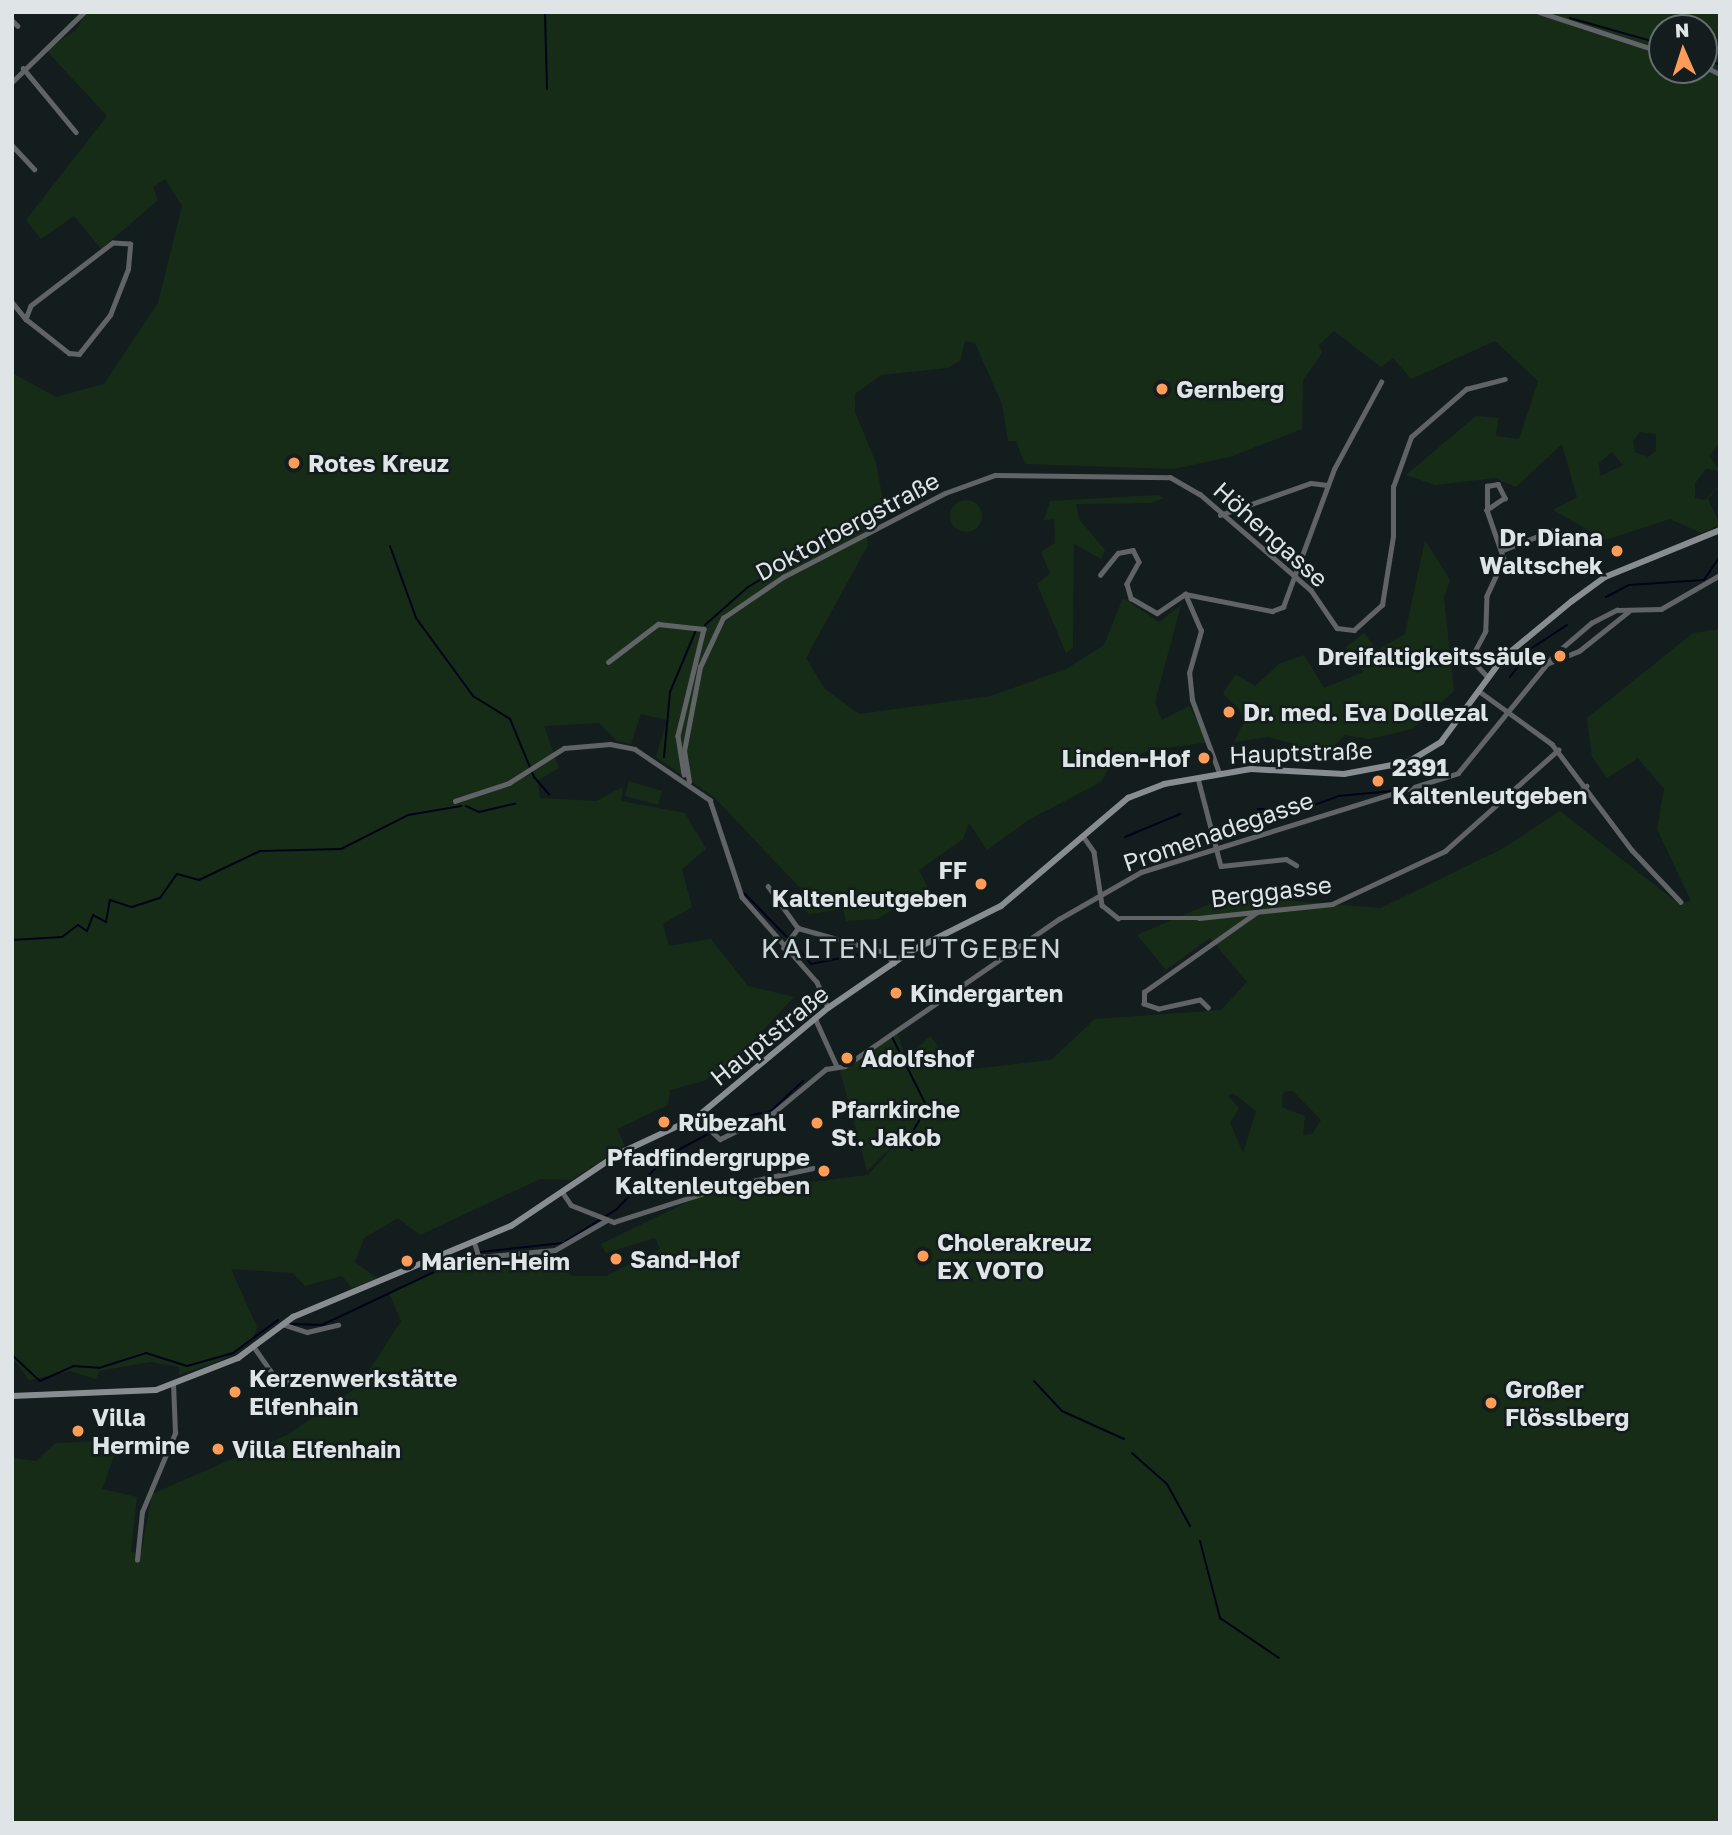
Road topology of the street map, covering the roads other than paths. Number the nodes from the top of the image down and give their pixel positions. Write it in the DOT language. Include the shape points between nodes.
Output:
graph roads {
  1 [pos="84,12"];
  2 [pos="1539,12"];
  3 [pos="12,20"];
  4 [pos="18,26"];
  5 [pos="1648,47"];
  6 [pos="23,68"];
  7 [pos="12,82"];
  8 [pos="76,132"];
  9 [pos="12,145"];
  10 [pos="34,169"];
  11 [pos="12,302"];
  12 [pos="26,318"];
  13 [pos="1505,379"];
  14 [pos="1381,383"];
  15 [pos="1164,475"];
  16 [pos="1327,485"];
  17 [pos="1487,510"];
  18 [pos="1220,515"];
  19 [pos="1720,530"];
  20 [pos="1551,531"];
  21 [pos="1503,550"];
  22 [pos="1100,575"];
  23 [pos="1720,575"];
  24 [pos="1296,579"];
  25 [pos="1185,594"];
  26 [pos="1628,612"];
  27 [pos="608,662"];
  28 [pos="1548,663"];
  29 [pos="1488,677"];
  30 [pos="1479,691"];
  31 [pos="1509,709"];
  32 [pos="1558,750"];
  33 [pos="1219,773"];
  34 [pos="1197,777"];
  35 [pos="689,782"];
  36 [pos="1586,786"];
  37 [pos="455,801"];
  38 [pos="1569,801"];
  39 [pos="1083,836"];
  40 [pos="1219,847"];
  41 [pos="1296,865"];
  42 [pos="768,886"];
  43 [pos="1099,893"];
  44 [pos="1681,902"];
  45 [pos="1257,912"];
  46 [pos="798,928"];
  47 [pos="783,948"];
  48 [pos="894,963"];
  49 [pos="828,1008"];
  50 [pos="1208,1008"];
  51 [pos="815,1018"];
  52 [pos="836,1064"];
  53 [pos="697,1117"];
  54 [pos="813,1168"];
  55 [pos="562,1193"];
  56 [pos="607,1220"];
  57 [pos="475,1249"];
  58 [pos="282,1324"];
  59 [pos="338,1325"];
  60 [pos="254,1347"];
  61 [pos="305,1382"];
  62 [pos="173,1383"];
  63 [pos="12,1396"];
  64 [pos="137,1560"];
  1 -- 6 [label="street"];
  2 -- 5 [label="street"];
  3 -- 4 [label="street"];
  6 -- 7 [label="street"];
  6 -- 8 [label="street"];
  9 -- 10 [label="street"];
  11 -- 12 [label="street"];
  12 -- 12 [label="street" via="32,306 113,243 128,242 128,269 110,315 74,355"];
  13 -- 24 [label="street, Höhengasse" via="1466,389 1411,437 1393,487 1393,536 1377,612 1354,630 1341,631"];
  14 -- 16 [label="street"];
  15 -- 18 [label="street, Höhengasse" via="1200,494"];
  15 -- 35 [label="street, Doktorbergstraße" via="995,475 945,493 744,601 723,618 704,650 686,733"];
  16 -- 18 [label="street" via="1311,483"];
  16 -- 24 [label="street"];
  17 -- 17 [label="street" via="1505,498 1499,484 1487,486"];
  17 -- 21 [label="street"];
  18 -- 24 [label="street, Höhengasse"];
  19 -- 29 [label="main road, Hauptstraße" via="1605,577 1517,643"];
  20 -- 21 [label="street"];
  21 -- 29 [label="street" via="1501,572 1487,596 1486,631 1471,657"];
  22 -- 25 [label="street" via="1118,552 1133,550 1139,562 1127,584 1131,598 1157,613"];
  23 -- 26 [label="street, Promenadegasse" via="1671,605"];
  24 -- 25 [label="street" via="1276,611 1191,590"];
  25 -- 33 [label="street" via="1201,631 1189,673 1192,700"];
  26 -- 28 [label="street" via="1579,651"];
  26 -- 28 [label="street, Promenadegasse" via="1609,612 1570,640"];
  27 -- 35 [label="street" via="657,624 704,629 678,736"];
  28 -- 31 [label="street, Promenadegasse"];
  29 -- 30 [label="main road, Hauptstraße"];
  30 -- 31 [label="street"];
  30 -- 33 [label="main road, Hauptstraße" via="1441,742 1398,766 1343,774 1269,768"];
  31 -- 32 [label="street"];
  31 -- 40 [label="street, Promenadegasse" via="1452,776"];
  32 -- 36 [label="street"];
  32 -- 45 [label="street, Berggasse" via="1445,851 1332,904"];
  33 -- 34 [label="main road, Hauptstraße"];
  34 -- 39 [label="main road, Hauptstraße" via="1137,793"];
  34 -- 40 [label="street"];
  35 -- 37 [label="street" via="622,745 564,748 509,783"];
  35 -- 47 [label="street" via="717,812 742,897"];
  36 -- 38 [label="street"];
  36 -- 44 [label="street" via="1632,850"];
  39 -- 43 [label="street" via="1094,852"];
  39 -- 48 [label="main road, Hauptstraße" via="1001,906"];
  40 -- 41 [label="street" via="1223,867 1286,859"];
  40 -- 43 [label="street, Promenadegasse"];
  42 -- 46 [label="street"];
  43 -- 45 [label="street, Berggasse" via="1105,909 1122,919"];
  43 -- 52 [label="street, Promenadegasse" via="845,1066"];
  45 -- 50 [label="street" via="1144,992 1144,1004 1159,1009 1200,1000"];
  46 -- 47 [label="street"];
  46 -- 48 [label="street" via="884,952"];
  47 -- 49 [label="street" via="817,982"];
  48 -- 49 [label="main road, Hauptstraße"];
  49 -- 51 [label="main road, Hauptstraße"];
  51 -- 52 [label="street"];
  51 -- 53 [label="main road, Hauptstraße"];
  52 -- 53 [label="street, Promenadegasse" via="774,1113 715,1137"];
  53 -- 55 [label="main road, Hauptstraße" via="618,1154"];
  54 -- 56 [label="street"];
  55 -- 56 [label="street" via="571,1205"];
  55 -- 57 [label="main road, Hauptstraße"];
  56 -- 57 [label="street" via="558,1249"];
  57 -- 58 [label="main road, Hauptstraße"];
  58 -- 59 [label="street" via="307,1332"];
  58 -- 60 [label="main road, Hauptstraße"];
  60 -- 61 [label="street" via="278,1381"];
  60 -- 62 [label="main road, Hauptstraße"];
  62 -- 63 [label="main road, Hauptstraße" via="128,1395"];
  62 -- 64 [label="street" via="174,1433 142,1513"];
}
